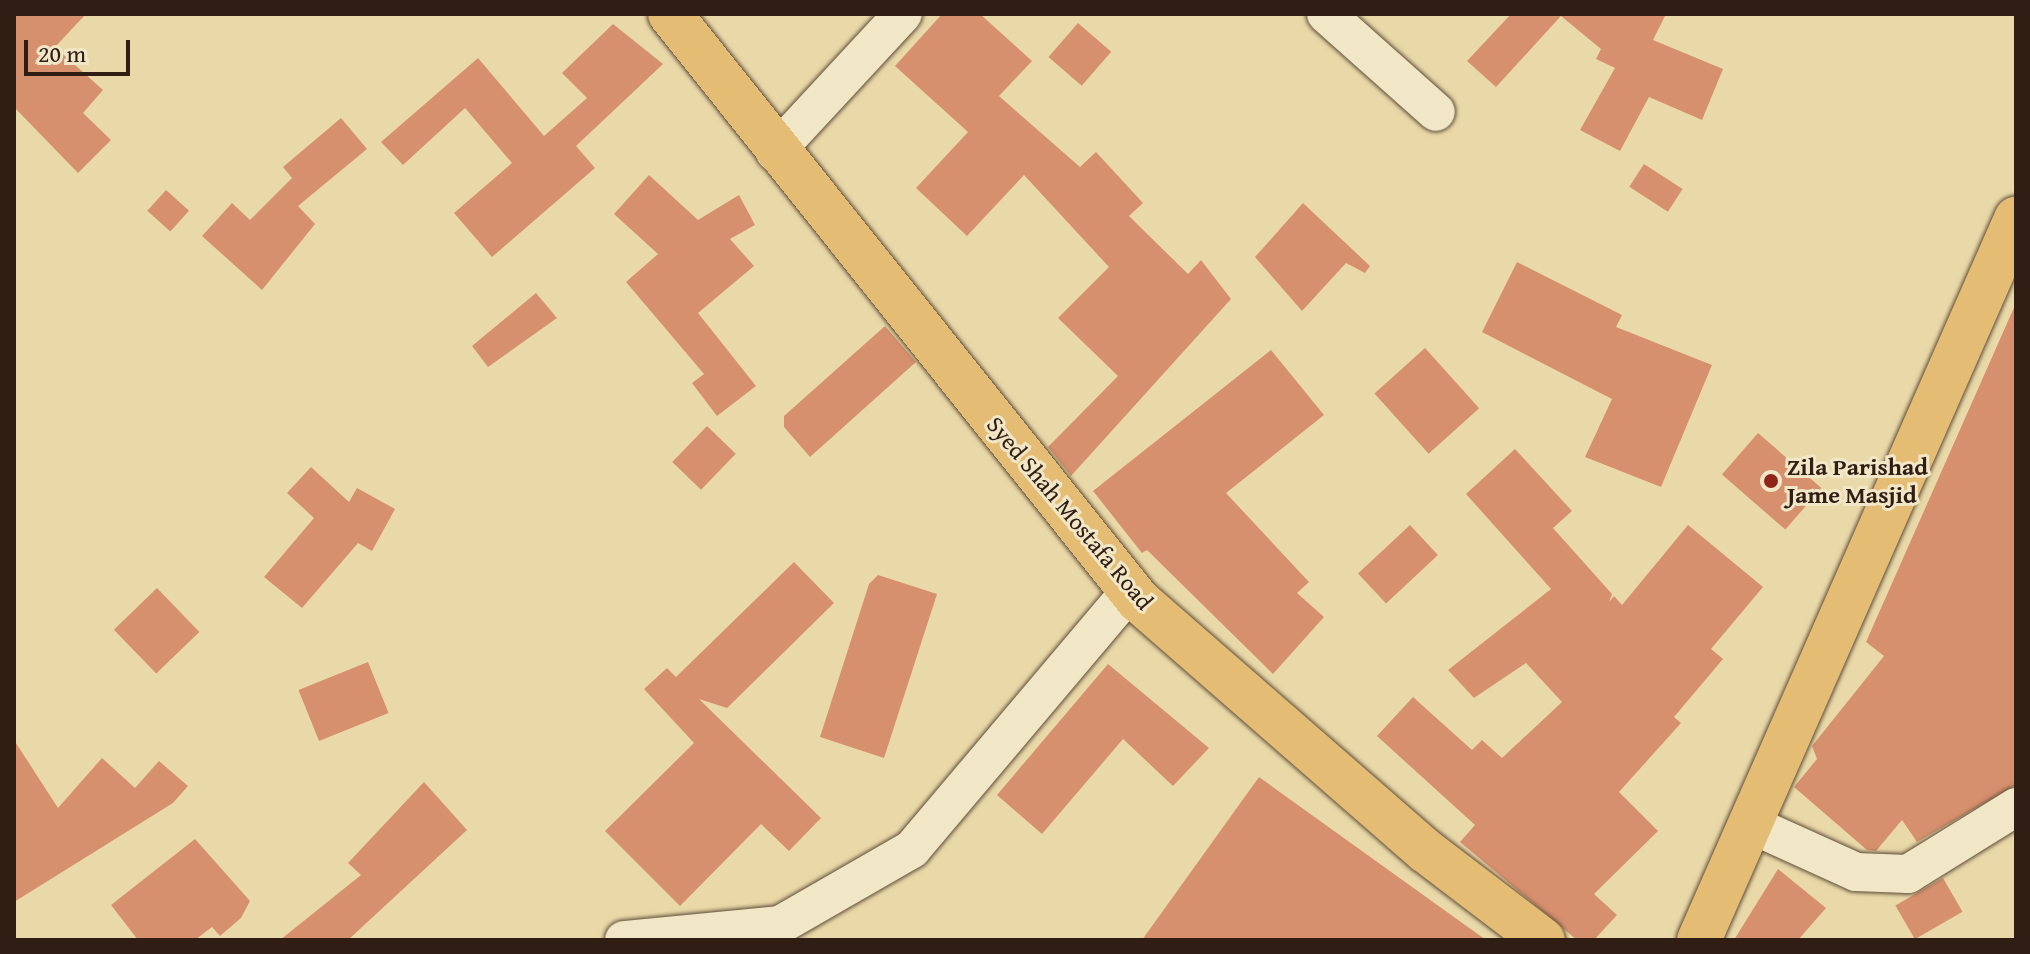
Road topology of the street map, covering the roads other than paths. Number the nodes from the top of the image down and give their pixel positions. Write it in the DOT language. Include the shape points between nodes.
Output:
graph roads {
  1 [pos="670,14"];
  2 [pos="903,14"];
  3 [pos="1326,14"];
  4 [pos="1436,112"];
  5 [pos="775,152"];
  6 [pos="2016,219"];
  7 [pos="1130,591"];
  8 [pos="2016,807"];
  9 [pos="1750,824"];
  10 [pos="624,940"];
  11 [pos="1543,940"];
  12 [pos="1699,940"];
  1 -- 5 [label="highway, Syed Shah Mostafa Road"];
  2 -- 5 [label="street"];
  3 -- 4 [label="street"];
  5 -- 7 [label="highway, Syed Shah Mostafa Road"];
  6 -- 9 [label="highway"];
  7 -- 10 [label="street" via="912,849 780,925"];
  7 -- 11 [label="highway, Syed Shah Mostafa Road" via="1426,851"];
  8 -- 9 [label="street" via="1908,874 1856,872"];
  9 -- 12 [label="highway"];
}
